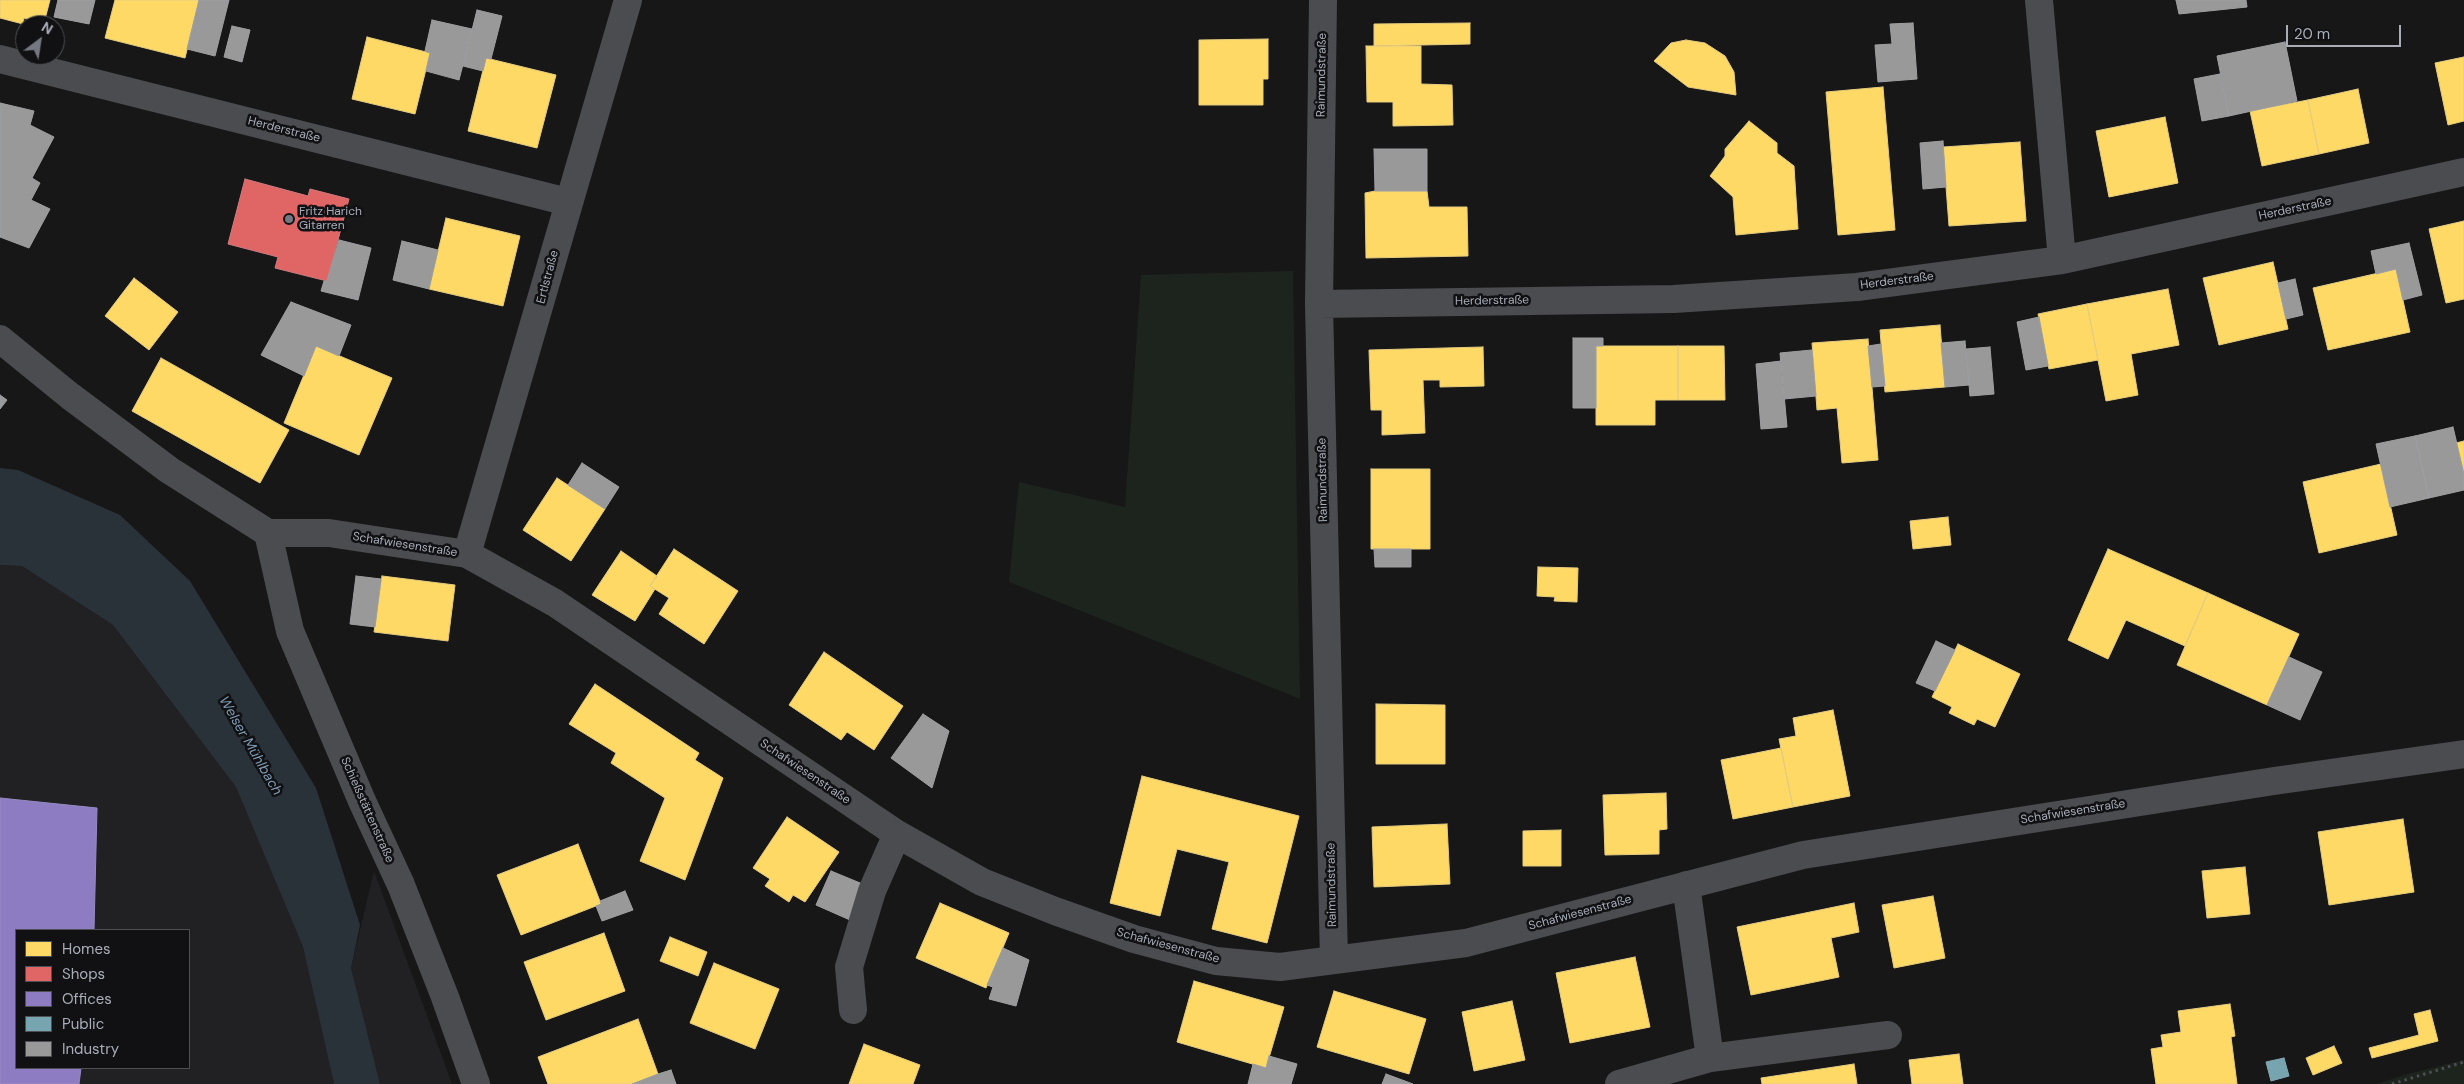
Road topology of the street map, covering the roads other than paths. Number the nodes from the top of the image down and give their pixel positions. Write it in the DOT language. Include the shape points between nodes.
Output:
graph roads {
  1 [pos="628,0"];
  2 [pos="1323,0"];
  3 [pos="2039,0"];
  4 [pos="0,59"];
  5 [pos="2464,172"];
  6 [pos="568,202"];
  7 [pos="2062,260"];
  8 [pos="1319,304"];
  9 [pos="0,339"];
  10 [pos="268,533"];
  11 [pos="467,554"];
  12 [pos="2464,754"];
  13 [pos="896,834"];
  14 [pos="1686,885"];
  15 [pos="1334,960"];
  16 [pos="853,1010"];
  17 [pos="1888,1035"];
  18 [pos="1710,1058"];
  19 [pos="476,1084"];
  20 [pos="1618,1084"];
  1 -- 6 [label="street, Ertlstraße"];
  2 -- 8 [label="street, Raimundstraße"];
  3 -- 7 [label="street"];
  4 -- 6 [label="street, Herderstraße"];
  5 -- 7 [label="street, Herderstraße"];
  6 -- 11 [label="street, Ertlstraße"];
  7 -- 8 [label="street, Herderstraße" via="1857,287 1674,299"];
  8 -- 15 [label="street, Raimundstraße"];
  9 -- 10 [label="street" via="169,470"];
  10 -- 11 [label="street, Schafwiesenstraße" via="329,533"];
  10 -- 19 [label="street, Schießstättenstraße" via="290,631 400,885"];
  11 -- 13 [label="street, Schafwiesenstraße" via="555,603"];
  12 -- 14 [label="street, Schafwiesenstraße" via="1803,854"];
  13 -- 15 [label="street, Schafwiesenstraße" via="982,882 1134,939 1216,961 1280,967"];
  13 -- 16 [label="street" via="872,891 849,967"];
  14 -- 15 [label="street, Schafwiesenstraße" via="1466,943"];
  14 -- 18 [label="street"];
  17 -- 18 [label="street"];
  18 -- 20 [label="street"];
}
